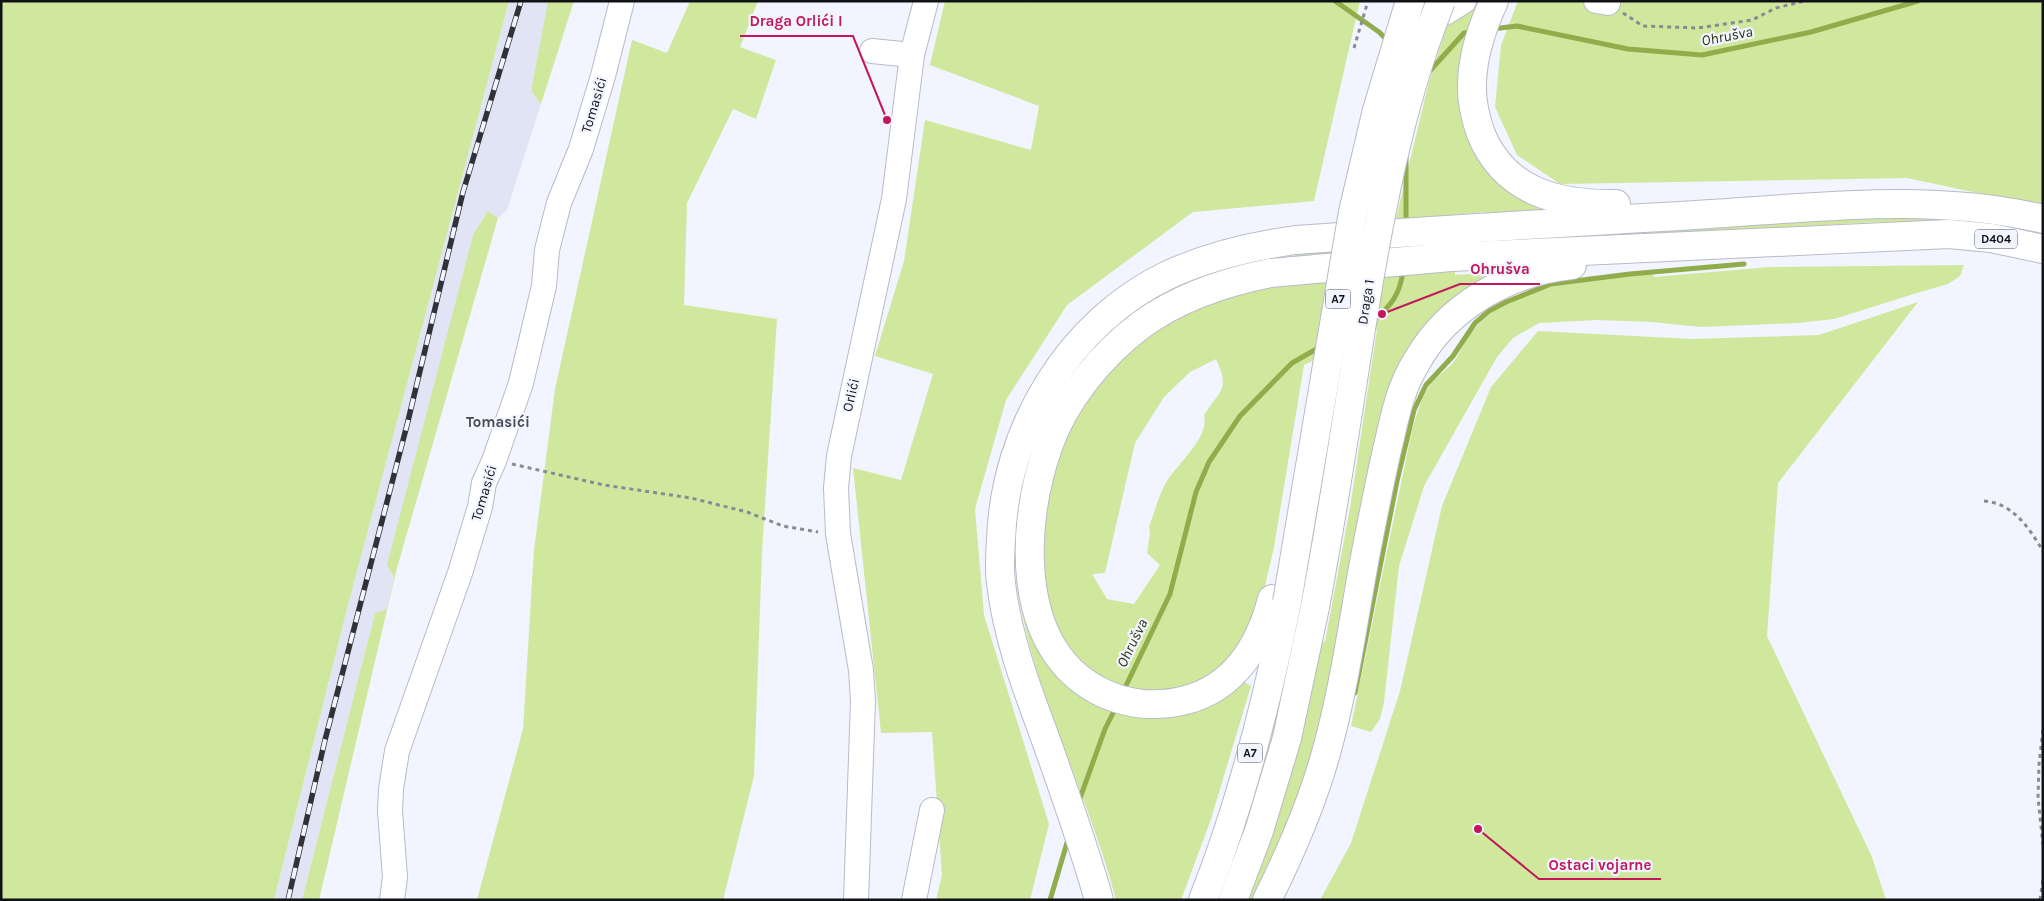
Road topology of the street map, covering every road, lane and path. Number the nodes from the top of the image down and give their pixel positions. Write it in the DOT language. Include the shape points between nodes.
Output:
graph roads {
  1 [pos="622,1"];
  2 [pos="926,1"];
  3 [pos="1368,1"];
  4 [pos="1397,1"];
  5 [pos="1410,1"];
  6 [pos="1440,1"];
  7 [pos="1464,1"];
  8 [pos="1494,1"];
  9 [pos="1804,1"];
  10 [pos="1602,2"];
  11 [pos="1354,48"];
  12 [pos="872,51"];
  13 [pos="912,55"];
  14 [pos="1951,204"];
  15 [pos="2043,219"];
  16 [pos="1949,234"];
  17 [pos="2043,249"];
  18 [pos="494,460"];
  19 [pos="1984,501"];
  20 [pos="838,534"];
  21 [pos="2043,551"];
  22 [pos="1280,601"];
  23 [pos="2043,730"];
  24 [pos="932,810"];
  25 [pos="2043,845"];
  26 [pos="2043,879"];
  27 [pos="392,900"];
  28 [pos="856,900"];
  29 [pos="914,900"];
  30 [pos="1099,900"];
  31 [pos="1203,900"];
  32 [pos="1233,900"];
  33 [pos="1267,900"];
  34 [pos="2040,900"];
  1 -- 18 [label="street, Tomasići" via="584,140 557,213 521,383"];
  2 -- 13 [label="street, Orlići"];
  3 -- 11 [label="path"];
  4 -- 7 [label="street" via="1416,13 1430,16 1445,13"];
  4 -- 22 [label="highway" via="1366,97 1347,175 1322,309"];
  5 -- 22 [label="highway, Draga 1 / A7, bridge" via="1385,79 1353,212"];
  6 -- 32 [label="highway, Draga 1 / A7, bridge" via="1402,124 1379,227 1330,528 1287,738 1260,830"];
  8 -- 14 [label="highway" via="1472,80 1474,114 1489,151 1502,167 1524,186 1546,196 1586,203 1623,204 1886,191 1924,196"];
  9 -- 10 [label="path" via="1776,8 1752,20 1698,28 1643,26"];
  12 -- 13 [label="street"];
  13 -- 20 [label="street, Orlići" via="894,199 839,456 836,488"];
  14 -- 15 [label="highway, D404"];
  14 -- 30 [label="highway, bridge" via="1847,206 1296,240 1244,248 1169,274 1104,318 1075,348 1051,380 1016,449 1006,486 1001,525 1000,580 1010,634"];
  16 -- 17 [label="highway, D404" via="1991,238"];
  16 -- 22 [label="highway, bridge" via="1451,257 1298,270 1247,277 1210,288 1175,304 1112,350 1065,410 1048,445 1032,506 1029,534 1030,577 1042,623 1059,656 1088,684 1137,704 1154,705 1173,703 1207,691 1234,673 1244,662"];
  16 -- 33 [label="highway" via="1944,238 1908,245 1554,268 1531,273 1497,287 1455,315 1422,353 1400,393 1378,488 1327,752 1302,825"];
  18 -- 20 [label="path" via="604,485 691,498 740,510 783,526"];
  18 -- 27 [label="street, Tomasići" via="484,483 480,508 460,573 397,751 390,811 394,876"];
  19 -- 21 [label="path" via="1994,502 2014,513 2028,526"];
  20 -- 28 [label="street, Orlići" via="863,700"];
  22 -- 31 [label="highway, A7" via="1277,653 1238,798"];
  23 -- 25 [label="path" via="2038,798"];
  24 -- 29 [label="street"];
  26 -- 34 [label="path"];
}
